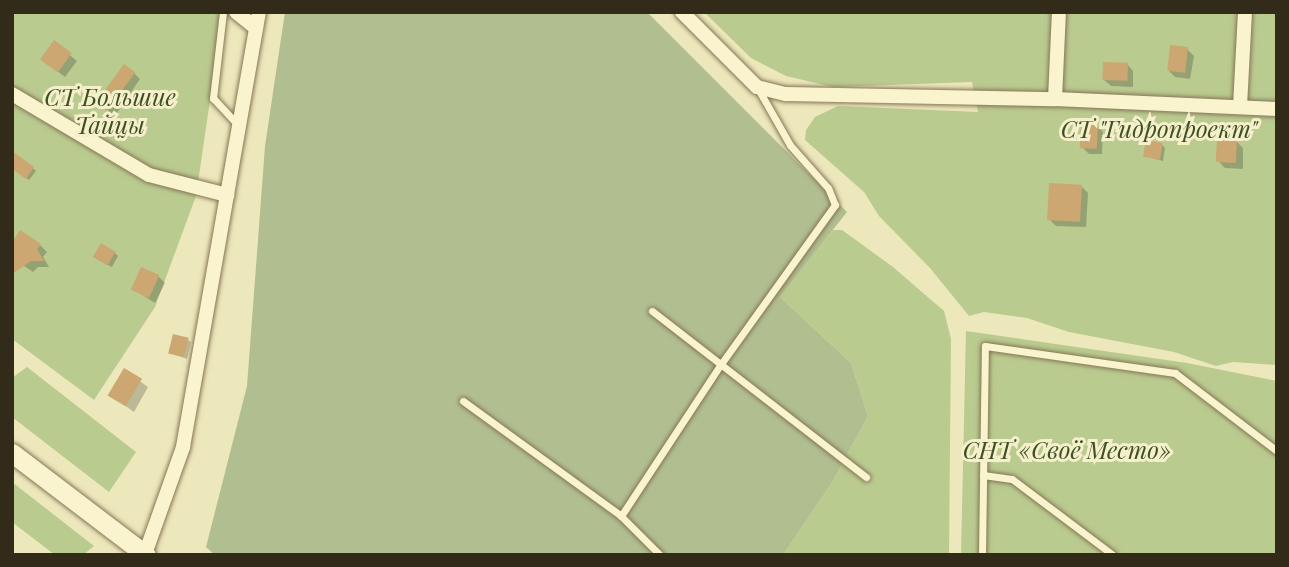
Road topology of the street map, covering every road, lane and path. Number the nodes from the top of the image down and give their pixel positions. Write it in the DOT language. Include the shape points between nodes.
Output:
graph roads {
  1 [pos="223,12"];
  2 [pos="236,12"];
  3 [pos="259,12"];
  4 [pos="682,12"];
  5 [pos="1059,12"];
  6 [pos="1245,12"];
  7 [pos="257,28"];
  8 [pos="757,87"];
  9 [pos="12,94"];
  10 [pos="1055,99"];
  11 [pos="1240,107"];
  12 [pos="1277,109"];
  13 [pos="239,126"];
  14 [pos="227,195"];
  15 [pos="652,311"];
  16 [pos="721,364"];
  17 [pos="463,401"];
  18 [pos="1277,451"];
  19 [pos="12,453"];
  20 [pos="983,475"];
  21 [pos="866,477"];
  22 [pos="621,516"];
  23 [pos="145,554"];
  24 [pos="660,555"];
  25 [pos="982,555"];
  26 [pos="1113,555"];
  1 -- 13 [label="lane" via="213,99"];
  2 -- 7 [label="street"];
  3 -- 7 [label="street"];
  4 -- 8 [label="street"];
  5 -- 10 [label="street"];
  6 -- 11 [label="street"];
  7 -- 13 [label="street"];
  8 -- 10 [label="street" via="786,94"];
  8 -- 16 [label="lane" via="790,145 828,188 835,205"];
  9 -- 14 [label="street" via="149,175"];
  10 -- 11 [label="street"];
  11 -- 12 [label="street"];
  13 -- 14 [label="street"];
  14 -- 23 [label="street" via="183,447"];
  15 -- 16 [label="lane"];
  16 -- 21 [label="lane"];
  16 -- 22 [label="lane"];
  17 -- 22 [label="lane"];
  18 -- 20 [label="lane" via="1175,373 985,346"];
  19 -- 23 [label="main road"];
  20 -- 25 [label="lane"];
  20 -- 26 [label="lane" via="1012,479"];
  22 -- 24 [label="lane"];
}
